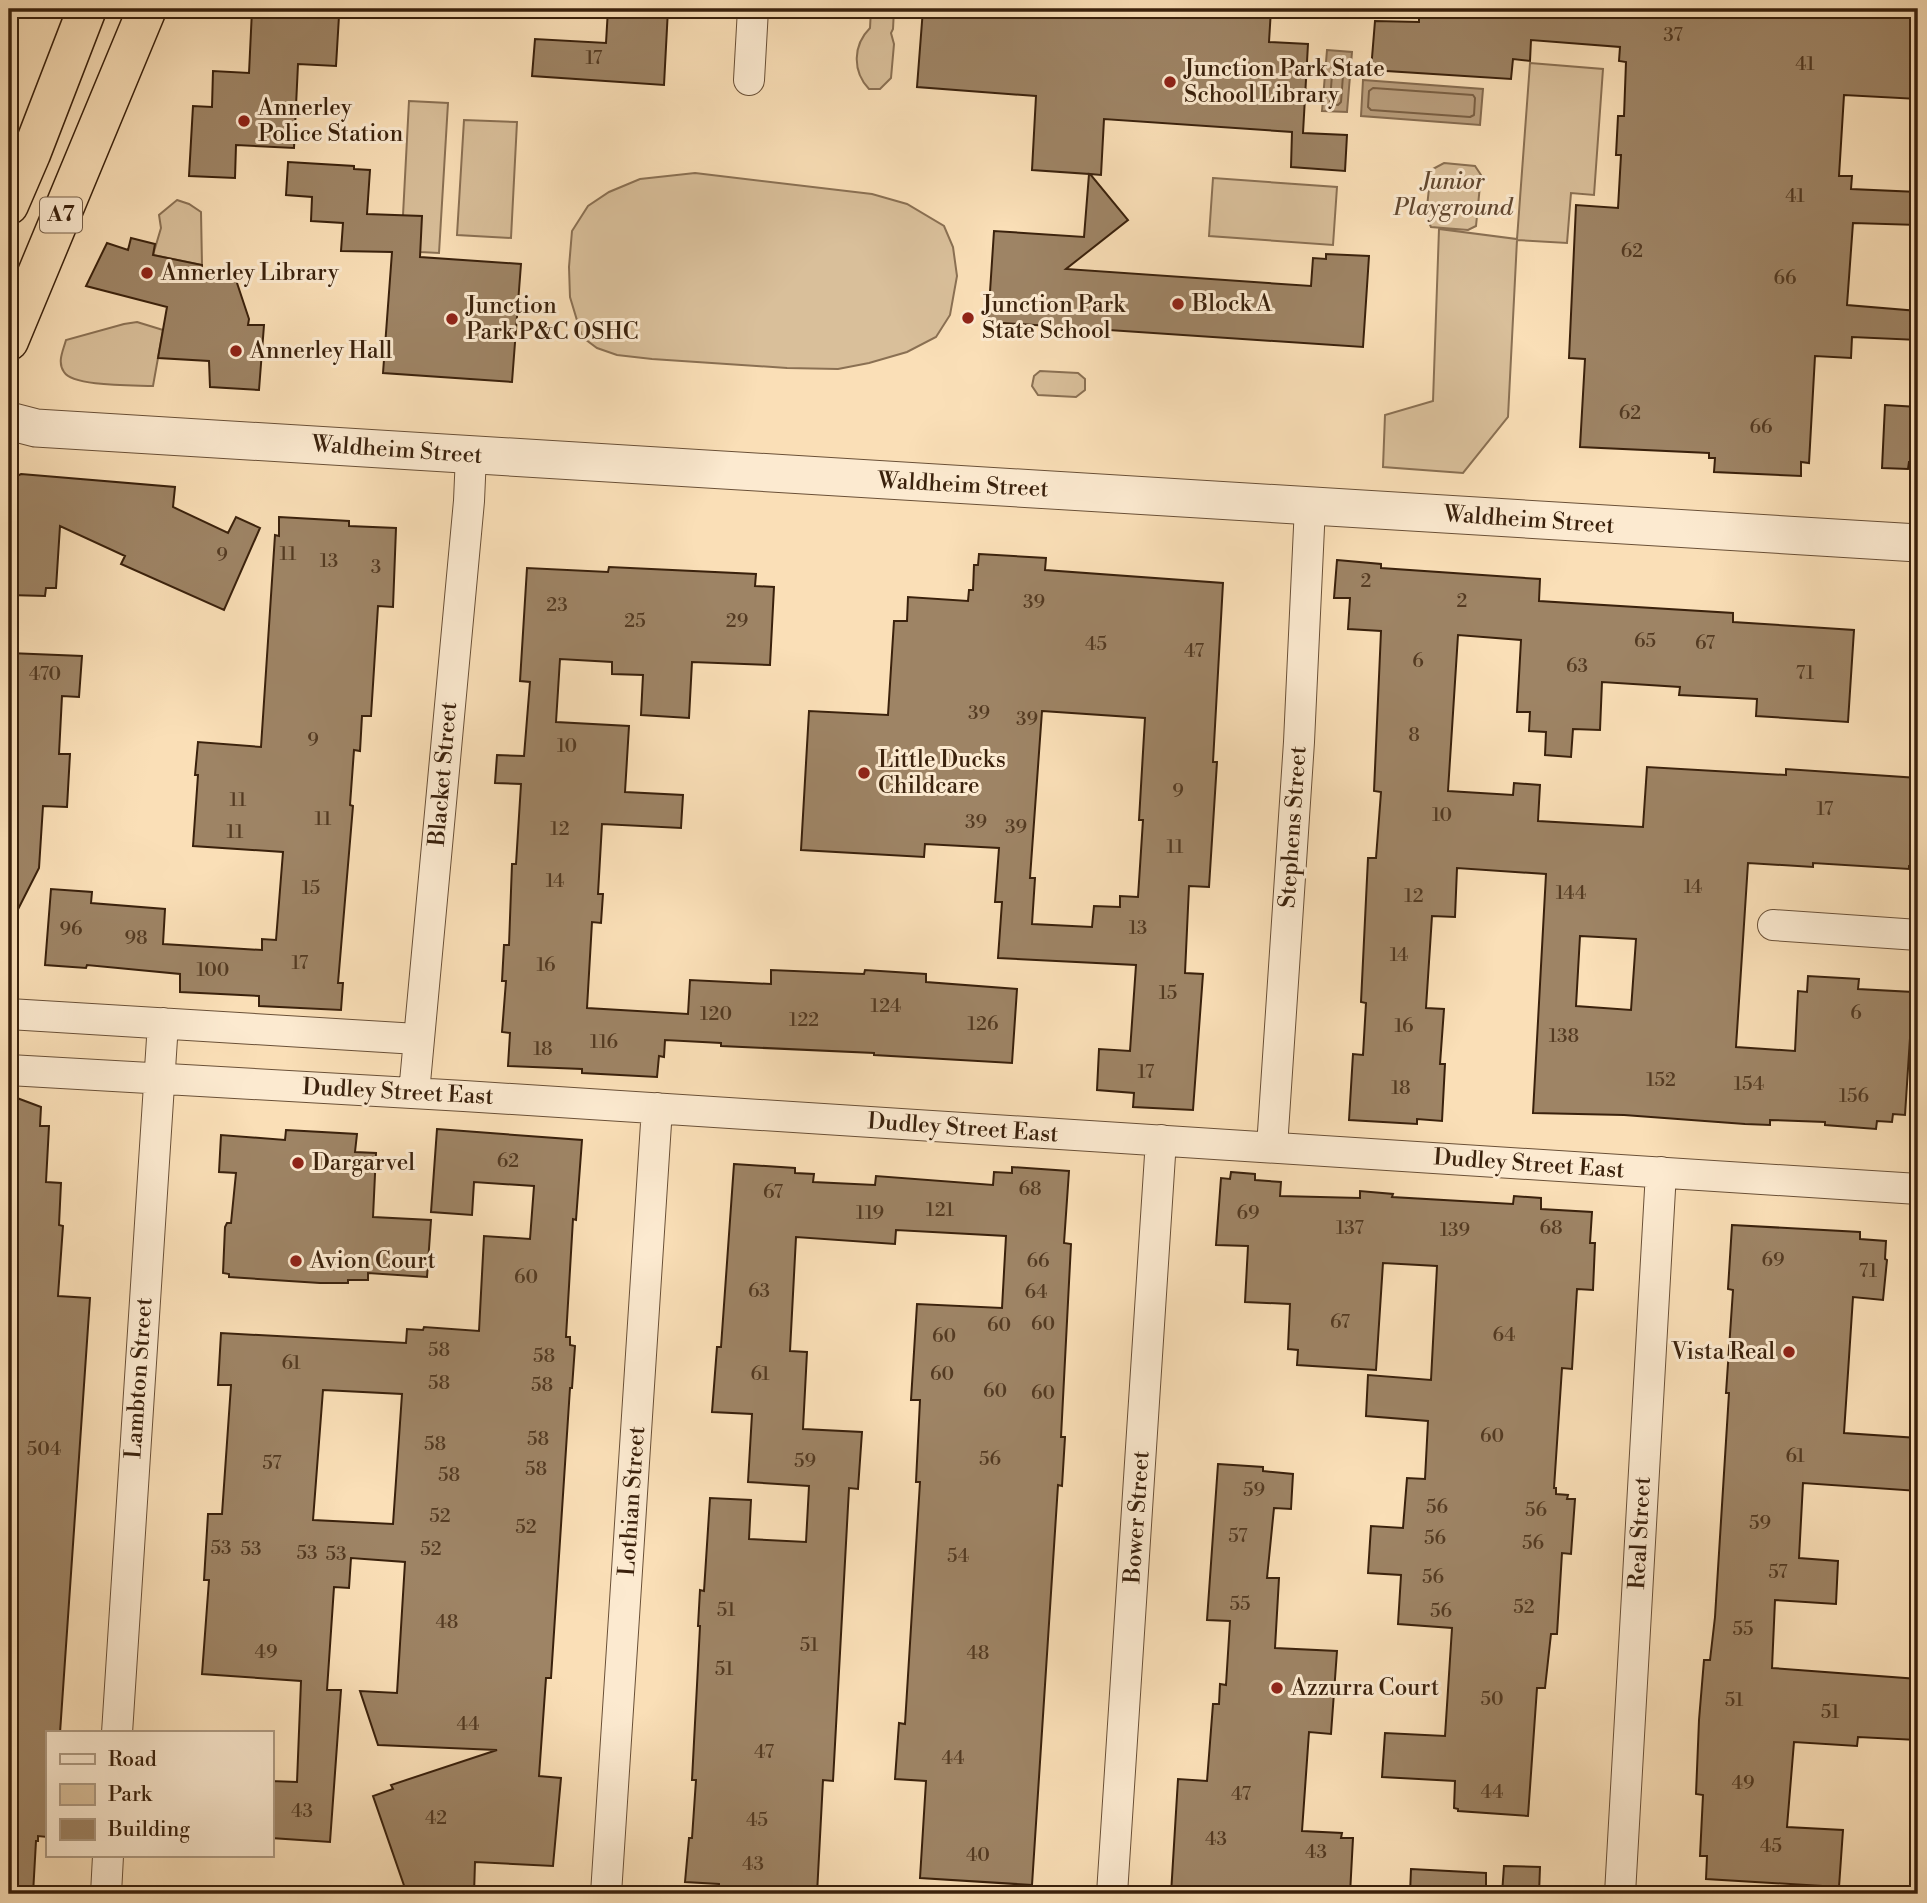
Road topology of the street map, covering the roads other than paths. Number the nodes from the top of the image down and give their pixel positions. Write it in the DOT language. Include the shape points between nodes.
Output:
graph roads {
  1 [pos="87,9"];
  2 [pos="147,9"];
  3 [pos="753,9"];
  4 [pos="749,80"];
  5 [pos="9,205"];
  6 [pos="9,341"];
  7 [pos="9,421"];
  8 [pos="471,455"];
  9 [pos="1310,506"];
  10 [pos="1918,544"];
  11 [pos="1773,925"];
  12 [pos="1918,935"];
  13 [pos="9,1014"];
  14 [pos="163,1023"];
  15 [pos="417,1039"];
  16 [pos="9,1070"];
  17 [pos="159,1079"];
  18 [pos="414,1093"];
  19 [pos="657,1108"];
  20 [pos="1161,1140"];
  21 [pos="1272,1147"];
  22 [pos="1661,1172"];
  23 [pos="1918,1189"];
  24 [pos="117,1731"];
  25 [pos="108,1857"];
  26 [pos="106,1894"];
  27 [pos="606,1894"];
  28 [pos="1112,1894"];
  29 [pos="1620,1894"];
  1 -- 5 [label="highway, A7"];
  2 -- 6 [label="highway, A7"];
  3 -- 4 [label="street"];
  7 -- 8 [label="street, Waldheim Street" via="36,428"];
  8 -- 9 [label="street, Waldheim Street"];
  8 -- 15 [label="street, Blacket Street"];
  9 -- 10 [label="street, Waldheim Street"];
  9 -- 21 [label="street, Stephens Street"];
  11 -- 12 [label="street"];
  13 -- 14 [label="street"];
  14 -- 15 [label="street"];
  14 -- 17 [label="street, Lambton Street"];
  15 -- 18 [label="street, Blacket Street"];
  16 -- 17 [label="street, Dudley Street East"];
  17 -- 18 [label="street, Dudley Street East"];
  17 -- 24 [label="street, Lambton Street"];
  18 -- 19 [label="street, Dudley Street East"];
  19 -- 20 [label="street, Dudley Street East"];
  19 -- 27 [label="street, Lothian Street"];
  20 -- 21 [label="street, Dudley Street East"];
  20 -- 28 [label="street, Bower Street"];
  21 -- 22 [label="street, Dudley Street East"];
  22 -- 23 [label="street, Dudley Street East"];
  22 -- 29 [label="street, Real Street"];
  25 -- 26 [label="street"];
}
